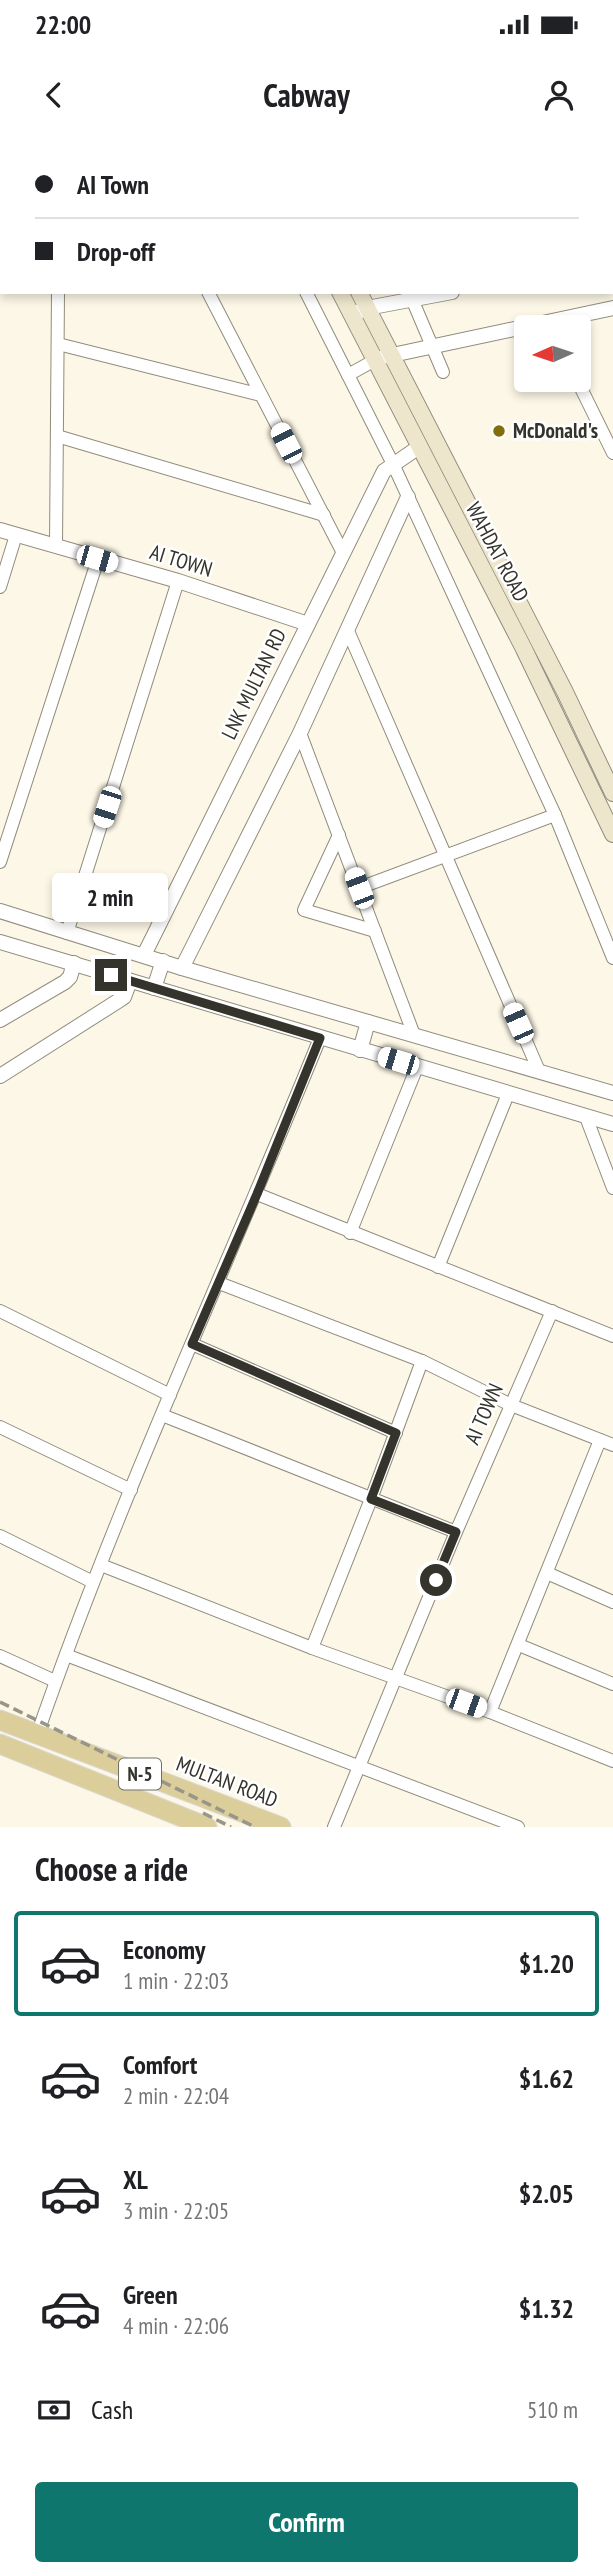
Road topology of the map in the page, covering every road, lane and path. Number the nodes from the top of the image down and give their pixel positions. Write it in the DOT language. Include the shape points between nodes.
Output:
graph roads {
  1 [pos="58,294"];
  2 [pos="209,294"];
  3 [pos="307,294"];
  4 [pos="342,294"];
  5 [pos="359,294"];
  6 [pos="432,294"];
  7 [pos="411,296"];
  8 [pos="613,308"];
  9 [pos="359,311"];
  10 [pos="587,315"];
  11 [pos="514,331"];
  12 [pos="58,344"];
  13 [pos="433,346"];
  14 [pos="383,357"];
  15 [pos="443,372"];
  16 [pos="348,375"];
  17 [pos="583,392"];
  18 [pos="261,395"];
  19 [pos="613,422"];
  20 [pos="598,424"];
  21 [pos="57,436"];
  22 [pos="419,447"];
  23 [pos="613,453"];
  24 [pos="393,464"];
  25 [pos="408,497"];
  26 [pos="324,515"];
  27 [pos="0,530"];
  28 [pos="16,535"];
  29 [pos="56,545"];
  30 [pos="342,551"];
  31 [pos="97,559"];
  32 [pos="178,581"];
  33 [pos="0,587"];
  34 [pos="308,624"];
  35 [pos="348,631"];
  36 [pos="300,733"];
  37 [pos="613,793"];
  38 [pos="555,815"];
  39 [pos="613,834"];
  40 [pos="340,835"];
  41 [pos="444,856"];
  42 [pos="0,862"];
  43 [pos="359,888"];
  44 [pos="0,911"];
  45 [pos="375,931"];
  46 [pos="67,933"];
  47 [pos="0,942"];
  48 [pos="144,955"];
  49 [pos="613,958"];
  50 [pos="163,961"];
  51 [pos="74,963"];
  52 [pos="182,968"];
  53 [pos="130,981"];
  54 [pos="154,988"];
  55 [pos="0,1020"];
  56 [pos="368,1022"];
  57 [pos="414,1035"];
  58 [pos="320,1038"];
  59 [pos="360,1050"];
  60 [pos="417,1067"];
  61 [pos="539,1071"];
  62 [pos="0,1076"];
  63 [pos="613,1093"];
  64 [pos="508,1094"];
  65 [pos="586,1117"];
  66 [pos="613,1124"];
  67 [pos="613,1188"];
  68 [pos="257,1194"];
  69 [pos="350,1233"];
  70 [pos="438,1267"];
  71 [pos="219,1283"];
  72 [pos="0,1311"];
  73 [pos="552,1311"];
  74 [pos="613,1336"];
  75 [pos="192,1344"];
  76 [pos="422,1361"];
  77 [pos="170,1395"];
  78 [pos="511,1405"];
  79 [pos="162,1415"];
  80 [pos="0,1427"];
  81 [pos="396,1433"];
  82 [pos="609,1440"];
  83 [pos="131,1490"];
  84 [pos="371,1499"];
  85 [pos="456,1532"];
  86 [pos="0,1536"];
  87 [pos="101,1565"];
  88 [pos="547,1573"];
  89 [pos="93,1582"];
  90 [pos="613,1602"];
  91 [pos="519,1645"];
  92 [pos="312,1648"];
  93 [pos="66,1655"];
  94 [pos="0,1656"];
  95 [pos="397,1677"];
  96 [pos="55,1681"];
  97 [pos="613,1684"];
  98 [pos="490,1712"];
  99 [pos="0,1720"];
  100 [pos="37,1735"];
  101 [pos="0,1744"];
  102 [pos="613,1762"];
  103 [pos="359,1766"];
  104 [pos="207,1827"];
  105 [pos="281,1827"];
  106 [pos="334,1827"];
  107 [pos="518,1827"];
  1 -- 12 [label="street"];
  2 -- 18 [label="street"];
  3 -- 16 [label="street"];
  4 -- 9 [label="main road, WAHDAT ROAD"];
  5 -- 9 [label="main road, WAHDAT ROAD"];
  6 -- 7 [label="street"];
  7 -- 9 [label="street"];
  7 -- 13 [label="street"];
  8 -- 10 [label="street"];
  9 -- 14 [label="main road, WAHDAT ROAD"];
  11 -- 13 [label="street"];
  12 -- 18 [label="street"];
  12 -- 21 [label="street"];
  13 -- 14 [label="street"];
  13 -- 15 [label="street"];
  14 -- 16 [label="street"];
  14 -- 22 [label="main road, WAHDAT ROAD"];
  14 -- 37 [label="main road, WAHDAT ROAD" via="528,620"];
  16 -- 24 [label="street"];
  17 -- 20 [label="street"];
  18 -- 26 [label="street"];
  19 -- 20 [label="street"];
  20 -- 23 [label="street"];
  21 -- 26 [label="street"];
  21 -- 29 [label="street"];
  22 -- 24 [label="street, LNK MULTAN RD"];
  22 -- 39 [label="main road, WAHDAT ROAD"];
  24 -- 25 [label="street"];
  24 -- 30 [label="street, LNK MULTAN RD" via="384,471"];
  25 -- 35 [label="street"];
  25 -- 38 [label="street"];
  26 -- 30 [label="street"];
  27 -- 28 [label="street, AI TOWN"];
  28 -- 29 [label="street, AI TOWN"];
  28 -- 33 [label="street"];
  29 -- 31 [label="street, AI TOWN"];
  30 -- 34 [label="street, LNK MULTAN RD"];
  31 -- 32 [label="street, AI TOWN"];
  31 -- 42 [label="street"];
  32 -- 34 [label="street, AI TOWN"];
  32 -- 46 [label="street"];
  34 -- 48 [label="street, LNK MULTAN RD"];
  35 -- 36 [label="street"];
  35 -- 41 [label="street"];
  36 -- 40 [label="street"];
  36 -- 52 [label="street"];
  38 -- 41 [label="street"];
  38 -- 49 [label="street"];
  40 -- 43 [label="street"];
  40 -- 45 [label="street" via="304,911"];
  41 -- 43 [label="street"];
  41 -- 61 [label="street"];
  43 -- 45 [label="street"];
  44 -- 46 [label="street"];
  45 -- 57 [label="street"];
  46 -- 48 [label="street"];
  47 -- 51 [label="street"];
  48 -- 50 [label="street"];
  50 -- 52 [label="street"];
  50 -- 54 [label="street"];
  51 -- 53 [label="street"];
  51 -- 55 [label="street" via="65,982"];
  52 -- 56 [label="street"];
  53 -- 54 [label="street"];
  53 -- 62 [label="street" via="117,1002"];
  54 -- 58 [label="street"];
  56 -- 57 [label="street"];
  56 -- 59 [label="street"];
  57 -- 61 [label="street"];
  58 -- 59 [label="street"];
  58 -- 68 [label="street"];
  59 -- 60 [label="street"];
  60 -- 64 [label="street"];
  60 -- 69 [label="street"];
  61 -- 63 [label="street"];
  64 -- 65 [label="street"];
  64 -- 70 [label="street"];
  65 -- 66 [label="street"];
  65 -- 67 [label="street"];
  68 -- 69 [label="street"];
  68 -- 71 [label="street"];
  69 -- 70 [label="street"];
  70 -- 73 [label="street"];
  71 -- 75 [label="street"];
  71 -- 76 [label="street"];
  72 -- 77 [label="street"];
  73 -- 74 [label="street"];
  73 -- 78 [label="street, AI TOWN"];
  75 -- 77 [label="street"];
  75 -- 81 [label="street"];
  76 -- 78 [label="street"];
  76 -- 81 [label="street"];
  77 -- 79 [label="street"];
  78 -- 82 [label="street"];
  78 -- 85 [label="street, AI TOWN"];
  79 -- 83 [label="street"];
  79 -- 84 [label="street"];
  80 -- 83 [label="street"];
  81 -- 84 [label="street"];
  82 -- 88 [label="street"];
  83 -- 87 [label="street"];
  84 -- 85 [label="street"];
  84 -- 92 [label="street"];
  85 -- 95 [label="street, AI TOWN"];
  86 -- 89 [label="street"];
  87 -- 89 [label="street"];
  87 -- 92 [label="street"];
  88 -- 90 [label="street"];
  88 -- 91 [label="street"];
  89 -- 93 [label="street"];
  91 -- 97 [label="street"];
  91 -- 98 [label="street"];
  92 -- 95 [label="street"];
  93 -- 96 [label="street"];
  93 -- 103 [label="street"];
  94 -- 96 [label="street"];
  95 -- 98 [label="street"];
  95 -- 103 [label="street, AI TOWN"];
  96 -- 100 [label="street"];
  98 -- 102 [label="street"];
  99 -- 100 [label="main road, MULTAN ROAD / N-5"];
  100 -- 105 [label="main road, MULTAN ROAD / N-5"];
  101 -- 104 [label="main road, N-5"];
  103 -- 106 [label="street, AI TOWN"];
  103 -- 107 [label="street"];
}
